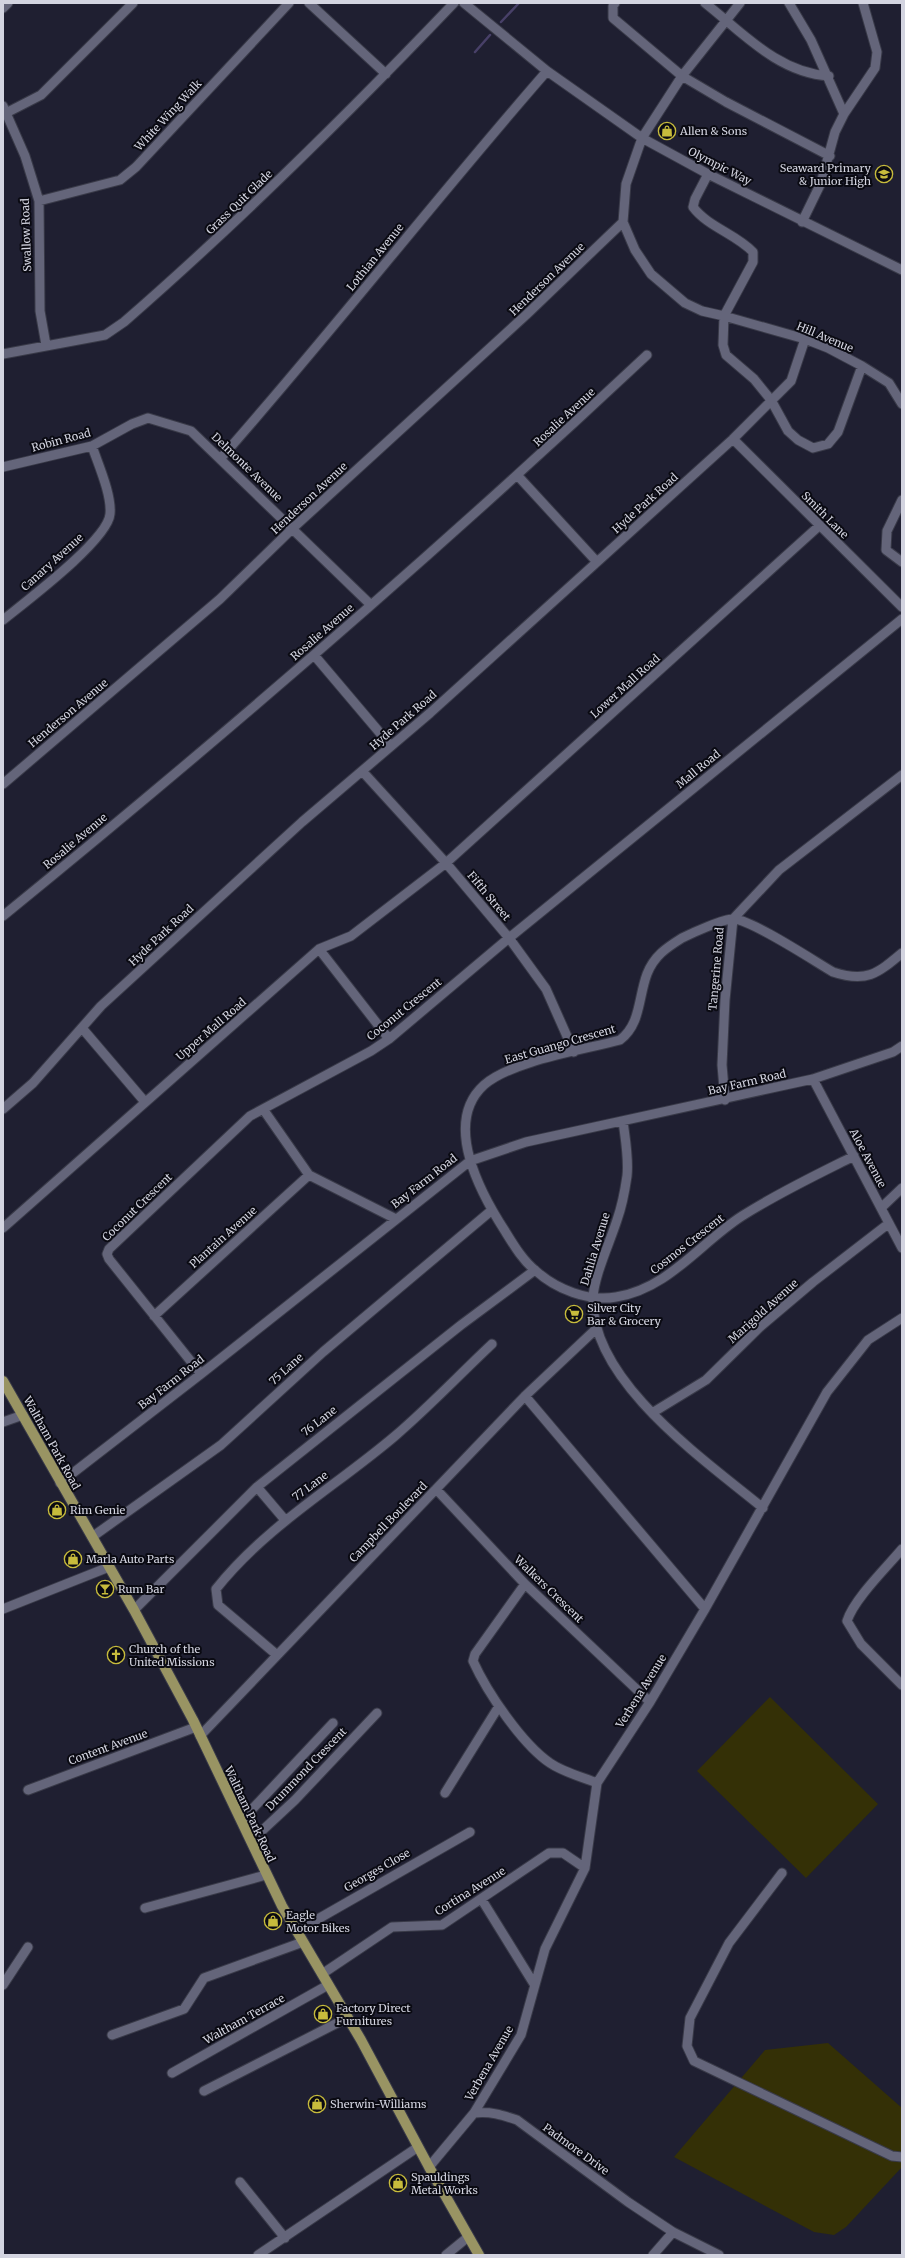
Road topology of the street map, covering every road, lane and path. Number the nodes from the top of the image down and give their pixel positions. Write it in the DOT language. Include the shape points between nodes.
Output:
graph roads {
  1 [pos="8,3"];
  2 [pos="133,3"];
  3 [pos="289,3"];
  4 [pos="309,3"];
  5 [pos="454,3"];
  6 [pos="464,3"];
  7 [pos="615,3"];
  8 [pos="705,3"];
  9 [pos="740,3"];
  10 [pos="789,3"];
  11 [pos="863,3"];
  12 [pos="3,8"];
  13 [pos="726,19"];
  14 [pos="547,71"];
  15 [pos="386,74"];
  16 [pos="682,76"];
  17 [pos="829,76"];
  18 [pos="5,109"];
  19 [pos="844,114"];
  20 [pos="642,138"];
  21 [pos="830,156"];
  22 [pos="708,174"];
  23 [pos="39,201"];
  24 [pos="623,222"];
  25 [pos="802,222"];
  26 [pos="902,270"];
  27 [pos="724,316"];
  28 [pos="804,339"];
  29 [pos="46,345"];
  30 [pos="3,354"];
  31 [pos="647,355"];
  32 [pos="862,366"];
  33 [pos="771,400"];
  34 [pos="902,404"];
  35 [pos="191,432"];
  36 [pos="733,439"];
  37 [pos="92,446"];
  38 [pos="221,458"];
  39 [pos="3,467"];
  40 [pos="518,476"];
  41 [pos="902,500"];
  42 [pos="819,526"];
  43 [pos="293,528"];
  44 [pos="597,562"];
  45 [pos="902,562"];
  46 [pos="371,605"];
  47 [pos="902,607"];
  48 [pos="902,619"];
  49 [pos="3,620"];
  50 [pos="314,655"];
  51 [pos="391,746"];
  52 [pos="362,772"];
  53 [pos="902,775"];
  54 [pos="3,784"];
  55 [pos="446,863"];
  56 [pos="3,916"];
  57 [pos="733,919"];
  58 [pos="509,938"];
  59 [pos="319,949"];
  60 [pos="902,952"];
  61 [pos="82,1028"];
  62 [pos="389,1039"];
  63 [pos="902,1046"];
  64 [pos="574,1052"];
  65 [pos="813,1079"];
  66 [pos="725,1100"];
  67 [pos="146,1102"];
  68 [pos="3,1109"];
  69 [pos="263,1109"];
  70 [pos="623,1121"];
  71 [pos="854,1156"];
  72 [pos="470,1161"];
  73 [pos="309,1175"];
  74 [pos="902,1188"];
  75 [pos="881,1208"];
  76 [pos="492,1210"];
  77 [pos="396,1219"];
  78 [pos="888,1224"];
  79 [pos="3,1228"];
  80 [pos="902,1248"];
  81 [pos="535,1270"];
  82 [pos="593,1297"];
  83 [pos="154,1316"];
  84 [pos="902,1318"];
  85 [pos="596,1329"];
  86 [pos="492,1344"];
  87 [pos="201,1374"];
  88 [pos="3,1381"];
  89 [pos="525,1396"];
  90 [pos="652,1413"];
  91 [pos="23,1415"];
  92 [pos="3,1422"];
  93 [pos="60,1483"];
  94 [pos="258,1487"];
  95 [pos="436,1489"];
  96 [pos="763,1508"];
  97 [pos="285,1520"];
  98 [pos="92,1537"];
  99 [pos="902,1549"];
  100 [pos="109,1567"];
  101 [pos="525,1584"];
  102 [pos="3,1609"];
  103 [pos="705,1609"];
  104 [pos="134,1610"];
  105 [pos="277,1655"];
  106 [pos="902,1685"];
  107 [pos="650,1702"];
  108 [pos="499,1706"];
  109 [pos="377,1712"];
  110 [pos="333,1723"];
  111 [pos="198,1732"];
  112 [pos="597,1783"];
  113 [pos="28,1790"];
  114 [pos="445,1793"];
  115 [pos="242,1820"];
  116 [pos="470,1832"];
  117 [pos="251,1841"];
  118 [pos="585,1868"];
  119 [pos="782,1873"];
  120 [pos="266,1875"];
  121 [pos="482,1900"];
  122 [pos="146,1908"];
  123 [pos="297,1931"];
  124 [pos="303,1942"];
  125 [pos="28,1946"];
  126 [pos="322,1974"];
  127 [pos="534,1984"];
  128 [pos="3,1985"];
  129 [pos="328,1986"];
  130 [pos="347,2018"];
  131 [pos="112,2035"];
  132 [pos="172,2073"];
  133 [pos="204,2091"];
  134 [pos="474,2113"];
  135 [pos="418,2147"];
  136 [pos="902,2157"];
  137 [pos="429,2167"];
  138 [pos="240,2182"];
  139 [pos="673,2232"];
  140 [pos="468,2237"];
  141 [pos="285,2238"];
  142 [pos="258,2255"];
  143 [pos="446,2255"];
  144 [pos="479,2255"];
  145 [pos="653,2255"];
  146 [pos="719,2255"];
  1 -- 12 [label="street"];
  2 -- 18 [label="street" via="41,95"];
  3 -- 23 [label="street, White Wing Walk" via="136,167 120,180"];
  4 -- 15 [label="street"];
  5 -- 15 [label="street, Grass Quit Glade"];
  6 -- 14 [label="street, Olympic Way"];
  7 -- 16 [label="street" via="613,18"];
  8 -- 13 [label="street"];
  9 -- 13 [label="street"];
  10 -- 17 [label="street" via="812,40"];
  11 -- 19 [label="street" via="877,52 875,68"];
  13 -- 16 [label="street"];
  13 -- 17 [label="street" via="759,49 778,60 817,76"];
  14 -- 20 [label="street, Olympic Way"];
  14 -- 38 [label="street, Lothian Avenue" via="296,373"];
  15 -- 29 [label="street, Grass Quit Glade" via="242,216 124,322 105,335"];
  16 -- 20 [label="street"];
  16 -- 21 [label="street"];
  17 -- 19 [label="street"];
  18 -- 23 [label="street, Swallow Road" via="25,156"];
  19 -- 21 [label="street" via="835,132"];
  20 -- 22 [label="street, Olympic Way"];
  20 -- 24 [label="street" via="626,184"];
  21 -- 25 [label="street" via="821,183"];
  22 -- 25 [label="street, Olympic Way"];
  22 -- 27 [label="street" via="693,207 699,214 745,243 753,252 753,262"];
  23 -- 29 [label="street, Swallow Road" via="40,311"];
  24 -- 27 [label="street, Hill Avenue" via="651,274 674,296 702,311"];
  24 -- 43 [label="street, Henderson Avenue" via="526,315"];
  25 -- 26 [label="street, Olympic Way"];
  27 -- 28 [label="street, Hill Avenue"];
  27 -- 33 [label="street" via="723,345 726,355 754,379"];
  28 -- 32 [label="street, Hill Avenue"];
  28 -- 33 [label="street, Hyde Park Road" via="791,381"];
  29 -- 30 [label="street, Grass Quit Glade"];
  31 -- 40 [label="street, Rosalie Avenue"];
  32 -- 33 [label="street" via="838,432 828,444 813,448 798,440 788,431"];
  32 -- 34 [label="street, Hill Avenue" via="889,383"];
  33 -- 36 [label="street, Hyde Park Road"];
  35 -- 37 [label="street, Robin Road" via="148,418"];
  35 -- 38 [label="street, Delmonte Avenue"];
  36 -- 42 [label="street, Smith Lane"];
  36 -- 44 [label="street, Hyde Park Road"];
  37 -- 39 [label="street, Robin Road"];
  37 -- 49 [label="street, Canary Avenue" via="109,501 110,515 104,529 88,548"];
  38 -- 43 [label="street, Delmonte Avenue"];
  40 -- 44 [label="street"];
  40 -- 46 [label="street, Rosalie Avenue"];
  41 -- 45 [label="street" via="887,531 886,550"];
  42 -- 47 [label="street, Smith Lane"];
  42 -- 55 [label="street, Lower Mall Road"];
  43 -- 46 [label="street, Delmonte Avenue"];
  43 -- 54 [label="street, Henderson Avenue" via="220,600"];
  44 -- 51 [label="street, Hyde Park Road"];
  46 -- 50 [label="street, Rosalie Avenue"];
  48 -- 58 [label="street, Mall Road"];
  50 -- 51 [label="street"];
  50 -- 56 [label="street, Rosalie Avenue"];
  51 -- 52 [label="street, Hyde Park Road"];
  52 -- 55 [label="street, Fifth Street"];
  52 -- 61 [label="street, Hyde Park Road" via="296,827 101,1006"];
  53 -- 57 [label="street, Tangerine Road" via="779,870"];
  55 -- 58 [label="street, Fifth Street"];
  55 -- 59 [label="street, Upper Mall Road" via="351,936"];
  57 -- 60 [label="street" via="750,923 833,972 845,976 865,977 885,967"];
  57 -- 64 [label="street, East Guango Crescent" via="693,932 655,957 646,975 635,1023 629,1033 620,1040"];
  57 -- 66 [label="street, Tangerine Road" via="722,1065"];
  58 -- 62 [label="street, Coconut Crescent"];
  58 -- 64 [label="street, Fifth Street" via="546,989"];
  59 -- 62 [label="street"];
  59 -- 67 [label="street, Upper Mall Road"];
  61 -- 67 [label="street"];
  61 -- 68 [label="street, Hyde Park Road" via="33,1083"];
  62 -- 69 [label="street, Coconut Crescent"];
  63 -- 65 [label="street, Bay Farm Road" via="893,1052"];
  64 -- 72 [label="street, East Guango Crescent" via="509,1069 483,1086 468,1107 465,1131"];
  65 -- 66 [label="street, Bay Farm Road"];
  65 -- 71 [label="street, Aloe Avenue"];
  66 -- 70 [label="street, Bay Farm Road"];
  67 -- 79 [label="street, Upper Mall Road"];
  69 -- 73 [label="street"];
  69 -- 83 [label="street, Coconut Crescent" via="250,1116 107,1254"];
  70 -- 72 [label="street, Bay Farm Road" via="526,1142"];
  70 -- 82 [label="street, Dahlia Avenue" via="627,1175 618,1218"];
  71 -- 75 [label="street, Aloe Avenue"];
  71 -- 82 [label="street, Cosmos Crescent" via="742,1216 648,1288 616,1297"];
  72 -- 76 [label="street, Cosmos Crescent"];
  72 -- 77 [label="street, Bay Farm Road"];
  73 -- 77 [label="street"];
  73 -- 83 [label="street, Plantain Avenue"];
  74 -- 75 [label="street"];
  75 -- 78 [label="street, Aloe Avenue"];
  76 -- 81 [label="street, Cosmos Crescent" via="513,1244"];
  76 -- 98 [label="street, 75 Lane" via="323,1352 221,1445"];
  77 -- 87 [label="street, Bay Farm Road"];
  78 -- 80 [label="street, Aloe Avenue"];
  78 -- 90 [label="street, Marigold Avenue" via="812,1282 761,1326 706,1380"];
  81 -- 82 [label="street, Cosmos Crescent" via="560,1287"];
  81 -- 94 [label="street, 76 Lane" via="461,1324"];
  82 -- 85 [label="street, Dahlia Avenue"];
  83 -- 87 [label="street, Coconut Crescent"];
  84 -- 96 [label="street, Verbena Avenue" via="868,1340 827,1392"];
  85 -- 89 [label="street, Campbell Boulevard"];
  85 -- 90 [label="street, Dahlia Avenue" via="617,1369"];
  86 -- 97 [label="street, 77 Lane" via="395,1436"];
  87 -- 93 [label="street, Bay Farm Road"];
  88 -- 91 [label="main road, Waltham Park Road"];
  89 -- 95 [label="street, Campbell Boulevard"];
  89 -- 103 [label="street"];
  90 -- 96 [label="street, Dahlia Avenue" via="670,1432"];
  91 -- 92 [label="street"];
  91 -- 93 [label="main road, Waltham Park Road"];
  93 -- 98 [label="main road, Waltham Park Road"];
  94 -- 97 [label="street"];
  94 -- 104 [label="street, 76 Lane"];
  95 -- 101 [label="street, Walkers Crescent"];
  95 -- 105 [label="street, Campbell Boulevard"];
  96 -- 103 [label="street, Verbena Avenue"];
  97 -- 105 [label="street, 77 Lane" via="227,1575 216,1589 218,1605"];
  98 -- 100 [label="main road, Waltham Park Road"];
  99 -- 106 [label="street" via="857,1603 847,1621 861,1644"];
  100 -- 102 [label="street"];
  100 -- 104 [label="main road, Waltham Park Road"];
  101 -- 107 [label="street, Walkers Crescent"];
  101 -- 108 [label="street" via="475,1654 473,1661"];
  103 -- 107 [label="street, Verbena Avenue"];
  104 -- 111 [label="main road, Waltham Park Road"];
  105 -- 111 [label="street, Campbell Boulevard"];
  107 -- 112 [label="street, Verbena Avenue"];
  108 -- 112 [label="street" via="538,1754 551,1764"];
  108 -- 114 [label="street"];
  109 -- 117 [label="street, Drummond Crescent" via="294,1800"];
  110 -- 115 [label="street"];
  111 -- 113 [label="street, Content Avenue"];
  111 -- 115 [label="main road, Waltham Park Road"];
  112 -- 118 [label="street, Verbena Avenue"];
  115 -- 117 [label="main road, Waltham Park Road"];
  116 -- 123 [label="street, Georges Close"];
  117 -- 120 [label="main road, Waltham Park Road"];
  118 -- 121 [label="street, Cortina Avenue" via="563,1853 553,1852"];
  118 -- 127 [label="street, Verbena Avenue" via="545,1949"];
  119 -- 136 [label="street" via="729,1943 690,2018 687,2046 694,2061 892,2156"];
  120 -- 122 [label="street"];
  120 -- 123 [label="main road, Waltham Park Road"];
  121 -- 126 [label="street, Cortina Avenue" via="442,1925 392,1927"];
  121 -- 127 [label="street"];
  123 -- 124 [label="main road, Waltham Park Road"];
  124 -- 126 [label="main road, Waltham Park Road"];
  124 -- 131 [label="street" via="204,1978 184,2009"];
  125 -- 128 [label="street"];
  126 -- 129 [label="main road, Waltham Park Road"];
  127 -- 134 [label="street, Verbena Avenue" via="521,2034"];
  129 -- 130 [label="main road, Waltham Park Road"];
  129 -- 132 [label="street, Waltham Terrace"];
  130 -- 133 [label="street"];
  130 -- 135 [label="main road, Waltham Park Road" via="365,2046"];
  134 -- 137 [label="street"];
  134 -- 139 [label="street, Padmore Drive" via="488,2112 517,2120"];
  135 -- 137 [label="main road, Waltham Park Road"];
  135 -- 141 [label="street"];
  137 -- 140 [label="main road, Waltham Park Road"];
  138 -- 141 [label="street"];
  139 -- 145 [label="street"];
  139 -- 146 [label="street, Padmore Drive"];
  140 -- 143 [label="street"];
  140 -- 144 [label="main road, Waltham Park Road"];
  141 -- 142 [label="street"];
}
